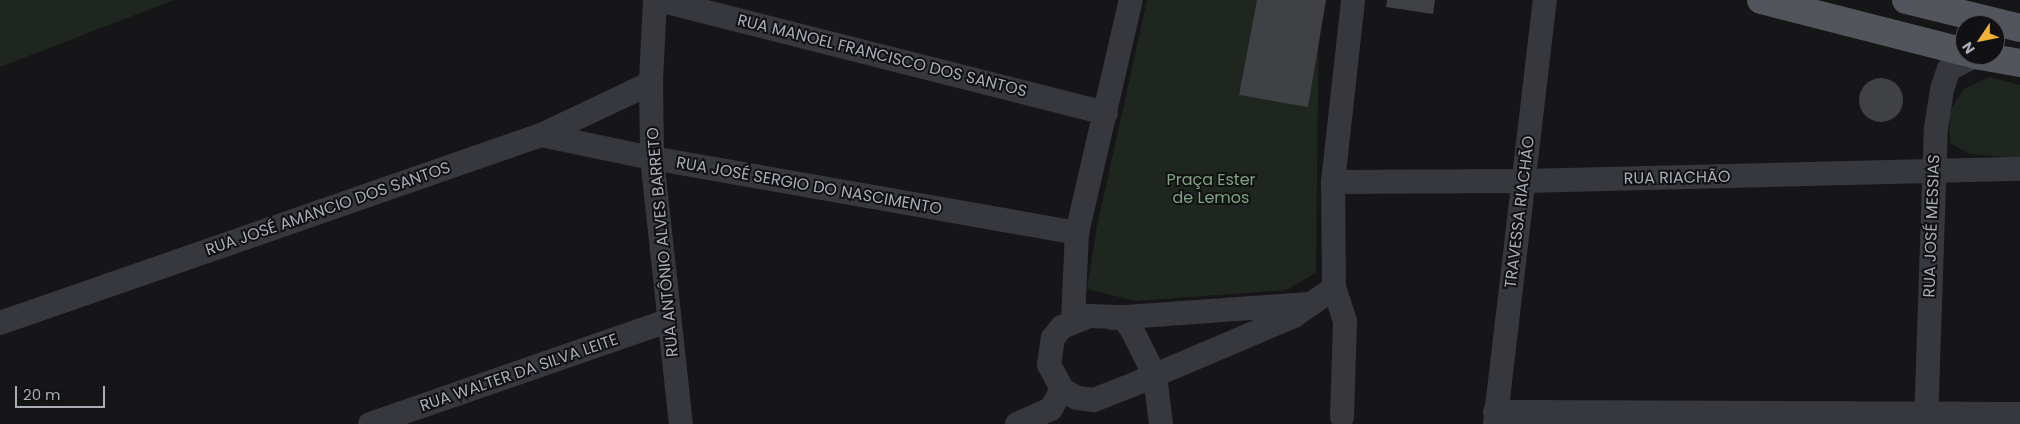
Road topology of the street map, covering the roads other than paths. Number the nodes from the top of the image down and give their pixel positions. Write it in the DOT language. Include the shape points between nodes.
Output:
graph roads {
  1 [pos="657,0"];
  2 [pos="1131,0"];
  3 [pos="1353,0"];
  4 [pos="1545,0"];
  5 [pos="1760,0"];
  6 [pos="1906,0"];
  7 [pos="2020,28"];
  8 [pos="1955,49"];
  9 [pos="2005,60"];
  10 [pos="2020,63"];
  11 [pos="1958,65"];
  12 [pos="651,83"];
  13 [pos="1106,113"];
  14 [pos="541,135"];
  15 [pos="652,158"];
  16 [pos="2020,170"];
  17 [pos="1932,173"];
  18 [pos="1523,181"];
  19 [pos="1333,182"];
  20 [pos="1077,233"];
  21 [pos="1334,288"];
  22 [pos="1310,304"];
  23 [pos="1113,318"];
  24 [pos="1073,320"];
  25 [pos="668,321"];
  26 [pos="0,323"];
  27 [pos="1155,376"];
  28 [pos="1062,389"];
  29 [pos="2020,414"];
  30 [pos="1342,417"];
  31 [pos="1495,418"];
  32 [pos="1926,419"];
  33 [pos="370,424"];
  34 [pos="682,424"];
  35 [pos="1017,424"];
  36 [pos="1161,424"];
  1 -- 12 [label="street, RUA ANTÔNIO ALVES BARRETO"];
  1 -- 13 [label="street, RUA MANOEL FRANCISCO DOS SANTOS"];
  2 -- 13 [label="street"];
  3 -- 19 [label="street"];
  4 -- 18 [label="street, TRAVESSA RIACHÃO"];
  5 -- 8 [label="main road"];
  6 -- 7 [label="main road"];
  9 -- 10 [label="main road"];
  11 -- 17 [label="street, RUA JOSÉ MESSIAS" via="1949,70 1944,82"];
  12 -- 14 [label="street, RUA JOSÉ AMANCIO DOS SANTOS"];
  12 -- 15 [label="street, RUA ANTÔNIO ALVES BARRETO"];
  13 -- 20 [label="street"];
  14 -- 15 [label="street, RUA JOSÉ SERGIO DO NASCIMENTO"];
  14 -- 26 [label="street, RUA JOSÉ AMANCIO DOS SANTOS"];
  15 -- 20 [label="street, RUA JOSÉ SERGIO DO NASCIMENTO"];
  15 -- 25 [label="street, RUA ANTÔNIO ALVES BARRETO"];
  16 -- 17 [label="street, RUA RIACHÃO"];
  17 -- 18 [label="street, RUA RIACHÃO"];
  17 -- 32 [label="street, RUA JOSÉ MESSIAS"];
  18 -- 19 [label="street, RUA RIACHÃO"];
  18 -- 31 [label="street, TRAVESSA RIACHÃO"];
  19 -- 21 [label="street"];
  20 -- 24 [label="street"];
  21 -- 22 [label="street"];
  21 -- 30 [label="street" via="1345,321"];
  22 -- 23 [label="street"];
  22 -- 27 [label="street" via="1294,316"];
  23 -- 24 [label="street" via="1089,316"];
  23 -- 27 [label="street" via="1131,328"];
  24 -- 28 [label="street" via="1058,332 1049,351 1054,378"];
  25 -- 33 [label="street, RUA WALTER DA SILVA LEITE"];
  25 -- 34 [label="street, RUA ANTÔNIO ALVES BARRETO"];
  27 -- 28 [label="street" via="1094,400 1077,398"];
  27 -- 36 [label="street"];
  28 -- 35 [label="street" via="1051,409"];
  29 -- 32 [label="street"];
  31 -- 32 [label="street"];
}
